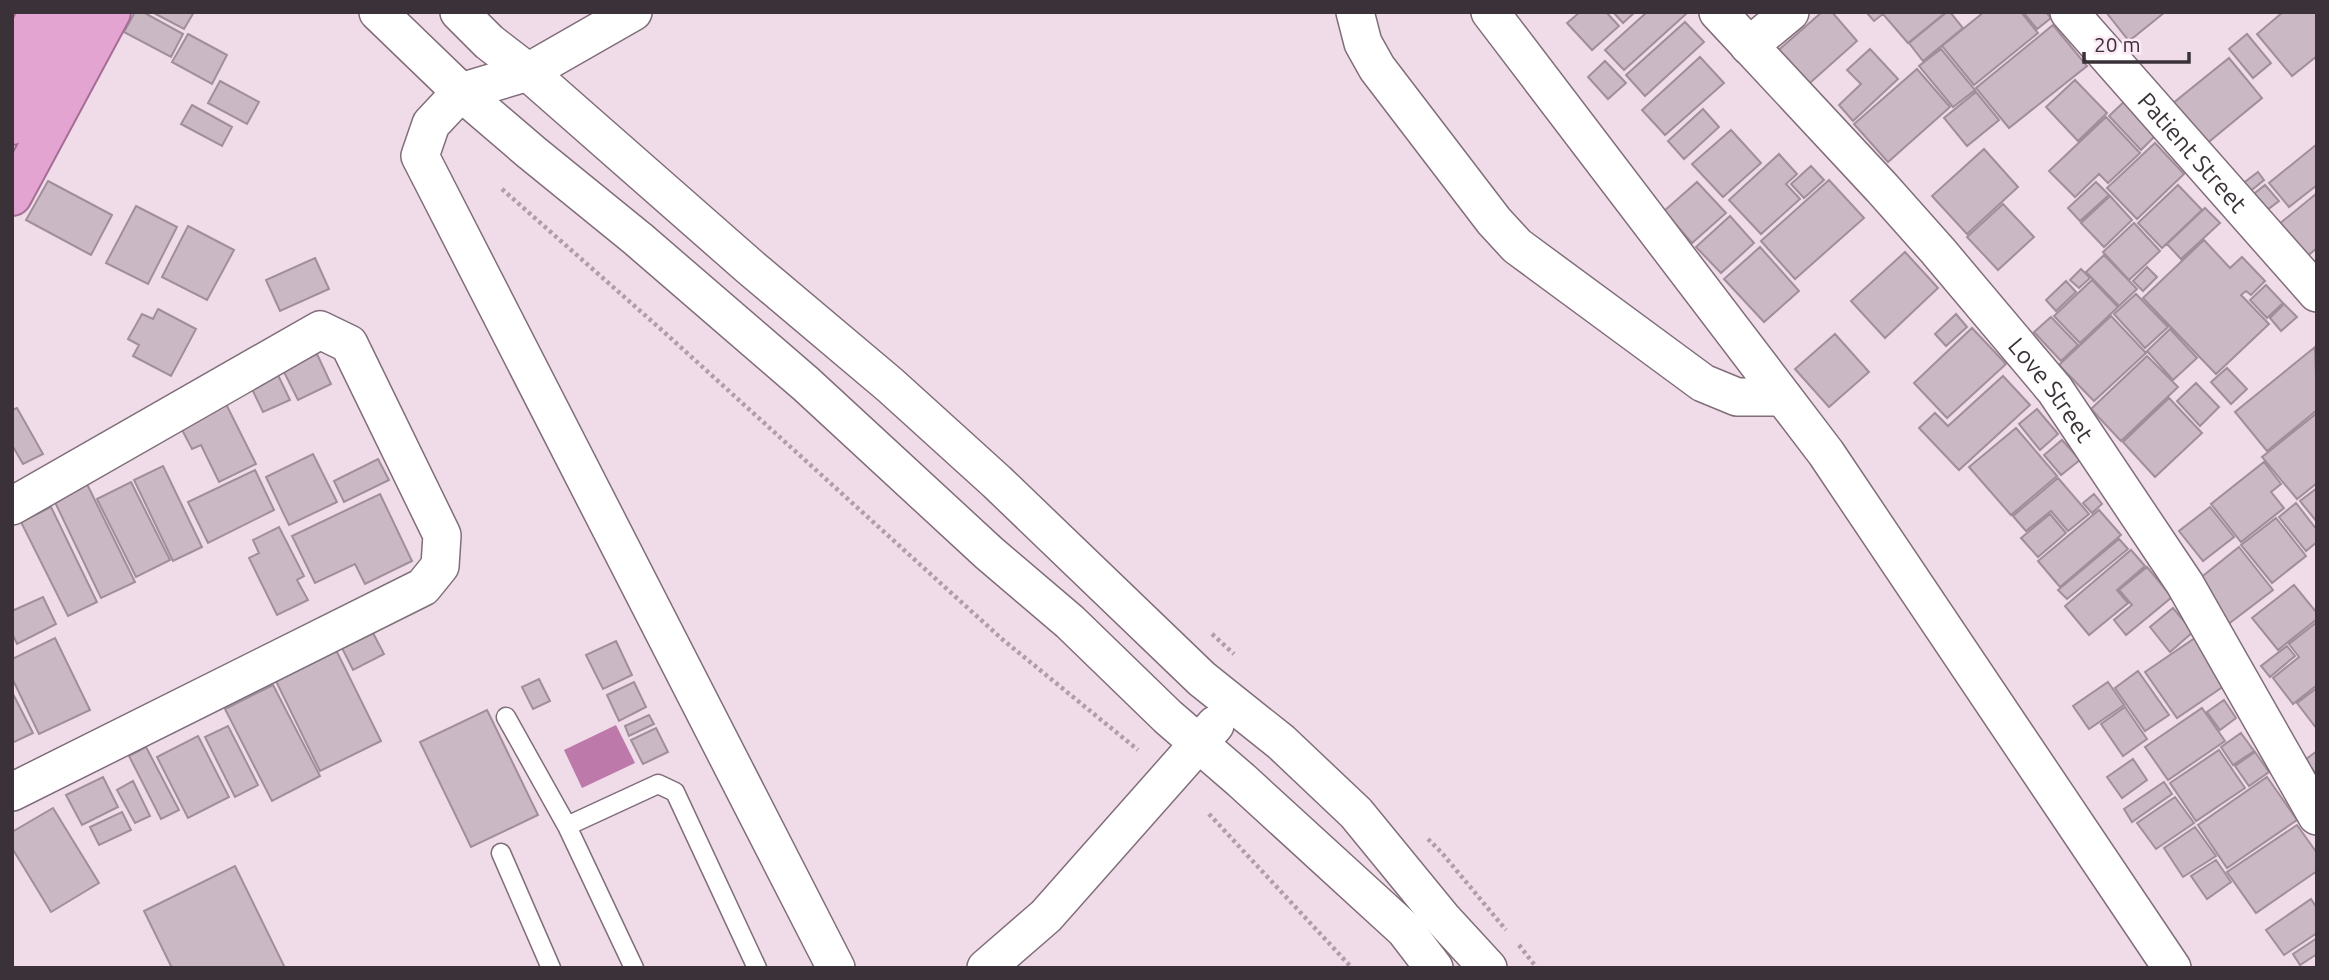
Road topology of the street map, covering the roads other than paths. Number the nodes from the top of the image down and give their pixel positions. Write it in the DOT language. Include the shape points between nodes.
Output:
graph roads {
  1 [pos="39,12"];
  2 [pos="73,12"];
  3 [pos="111,12"];
  4 [pos="378,12"];
  5 [pos="459,12"];
  6 [pos="633,12"];
  7 [pos="1355,12"];
  8 [pos="1490,12"];
  9 [pos="1718,12"];
  10 [pos="1790,12"];
  11 [pos="2069,12"];
  12 [pos="1749,46"];
  13 [pos="12,62"];
  14 [pos="528,72"];
  15 [pos="461,92"];
  16 [pos="12,125"];
  17 [pos="12,196"];
  18 [pos="2317,293"];
  19 [pos="1783,397"];
  20 [pos="12,506"];
  21 [pos="1234,704"];
  22 [pos="506,716"];
  23 [pos="1199,743"];
  24 [pos="12,792"];
  25 [pos="2317,816"];
  26 [pos="567,826"];
  27 [pos="501,853"];
  28 [pos="551,968"];
  29 [pos="634,968"];
  30 [pos="757,968"];
  31 [pos="836,968"];
  32 [pos="986,968"];
  33 [pos="1434,968"];
  34 [pos="1488,968"];
  35 [pos="2172,968"];
  1 -- 13 [label="highway"];
  2 -- 16 [label="highway"];
  3 -- 17 [label="highway"];
  4 -- 15 [label="street"];
  5 -- 14 [label="street"];
  6 -- 14 [label="street"];
  7 -- 19 [label="street" via="1363,43 1377,68 1517,246 1703,383 1737,397"];
  8 -- 19 [label="street"];
  9 -- 12 [label="street, Love Street"];
  10 -- 12 [label="street"];
  11 -- 18 [label="street, Patient Street"];
  12 -- 25 [label="street, Love Street" via="1938,251 2055,390 2185,584"];
  14 -- 15 [label="street"];
  14 -- 21 [label="street" via="890,385"];
  15 -- 23 [label="street" via="806,384"];
  15 -- 31 [label="street" via="431,124 420,156"];
  19 -- 35 [label="street" via="1826,453"];
  20 -- 24 [label="street" via="320,330 349,345 442,535 440,566 423,587"];
  21 -- 23 [label="street"];
  21 -- 34 [label="street" via="1356,813"];
  22 -- 26 [label="lane"];
  23 -- 32 [label="street" via="1046,916"];
  23 -- 33 [label="street" via="1405,930"];
  26 -- 29 [label="lane"];
  26 -- 30 [label="lane" via="658,784 675,792"];
  27 -- 28 [label="lane"];
}
